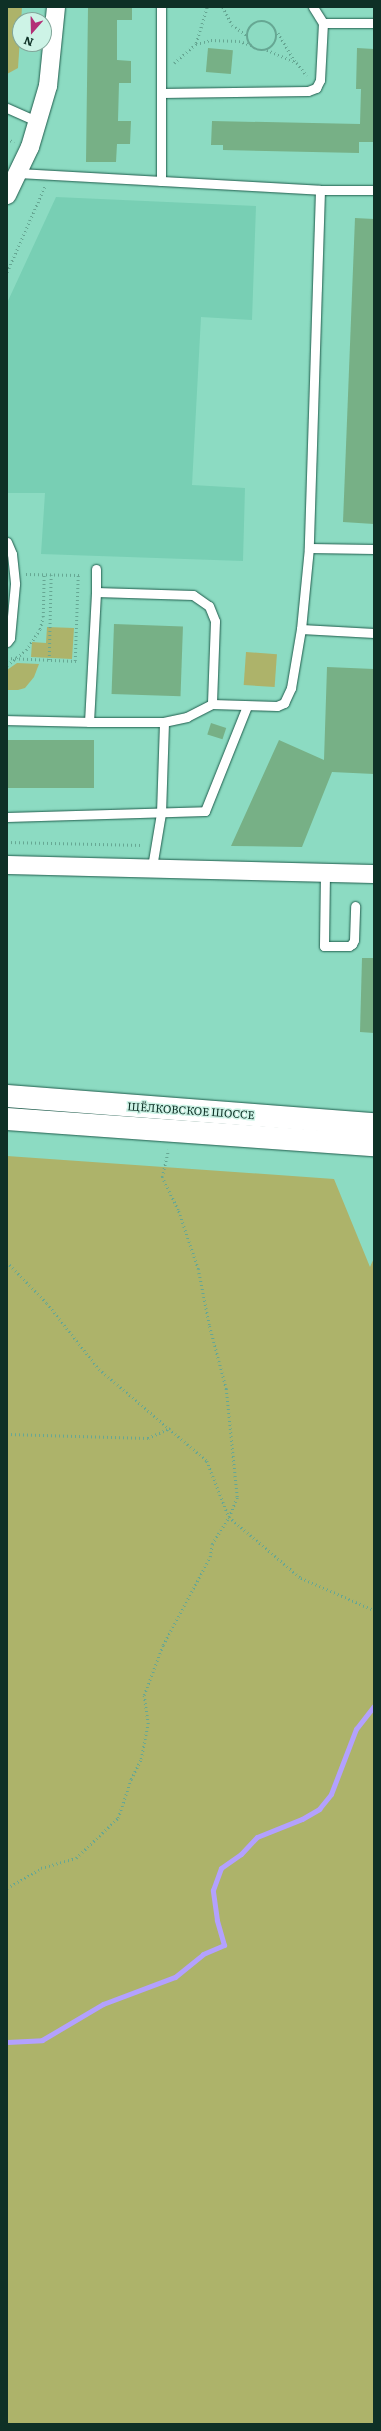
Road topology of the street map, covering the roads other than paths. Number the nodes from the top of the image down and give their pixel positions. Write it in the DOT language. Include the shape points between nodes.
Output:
graph roads {
  1 [pos="56,7"];
  2 [pos="161,7"];
  3 [pos="313,7"];
  4 [pos="323,23"];
  5 [pos="374,23"];
  6 [pos="161,93"];
  7 [pos="7,108"];
  8 [pos="38,122"];
  9 [pos="18,172"];
  10 [pos="161,181"];
  11 [pos="320,190"];
  12 [pos="374,190"];
  13 [pos="7,194"];
  14 [pos="7,542"];
  15 [pos="309,548"];
  16 [pos="374,550"];
  17 [pos="96,572"];
  18 [pos="96,592"];
  19 [pos="301,629"];
  20 [pos="374,633"];
  21 [pos="7,642"];
  22 [pos="212,704"];
  23 [pos="247,706"];
  24 [pos="7,720"];
  25 [pos="89,722"];
  26 [pos="164,722"];
  27 [pos="161,814"];
  28 [pos="7,817"];
  29 [pos="7,865"];
  30 [pos="152,867"];
  31 [pos="325,873"];
  32 [pos="374,874"];
  33 [pos="356,906"];
  34 [pos="7,1096"];
  35 [pos="7,1119"];
  36 [pos="374,1124"];
  37 [pos="374,1145"];
  1 -- 8 [label="street" via="48,86"];
  2 -- 6 [label="lane"];
  3 -- 4 [label="lane"];
  4 -- 5 [label="lane"];
  4 -- 6 [label="lane" via="320,80 316,88 308,91"];
  6 -- 10 [label="lane"];
  7 -- 8 [label="lane"];
  8 -- 9 [label="street"];
  9 -- 10 [label="lane"];
  9 -- 13 [label="street"];
  10 -- 11 [label="lane"];
  11 -- 12 [label="lane"];
  11 -- 15 [label="lane"];
  14 -- 21 [label="lane" via="12,554 14,574 10,638"];
  15 -- 16 [label="lane"];
  15 -- 19 [label="lane"];
  17 -- 18 [label="lane"];
  18 -- 22 [label="lane" via="193,595 209,606 215,621"];
  18 -- 25 [label="lane"];
  19 -- 20 [label="lane"];
  19 -- 23 [label="lane" via="291,688 284,703 277,706"];
  22 -- 23 [label="lane"];
  22 -- 26 [label="lane" via="187,717"];
  23 -- 27 [label="lane" via="205,811"];
  24 -- 25 [label="lane"];
  25 -- 26 [label="lane"];
  26 -- 27 [label="lane"];
  27 -- 28 [label="lane"];
  27 -- 30 [label="lane"];
  29 -- 30 [label="street"];
  30 -- 31 [label="street"];
  31 -- 32 [label="street"];
  31 -- 33 [label="lane" via="324,946 352,944"];
  34 -- 36 [label="main road, ЩЁЛКОВСКОЕ ШОССЕ"];
  35 -- 37 [label="main road, ЩЁЛКОВСКОЕ ШОССЕ"];
}
